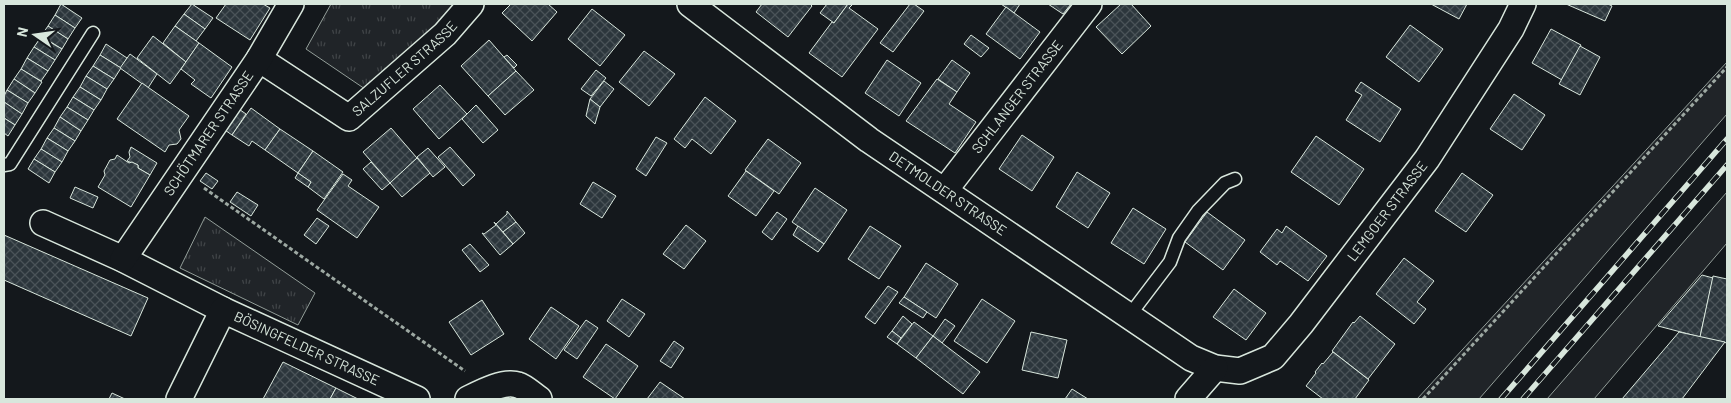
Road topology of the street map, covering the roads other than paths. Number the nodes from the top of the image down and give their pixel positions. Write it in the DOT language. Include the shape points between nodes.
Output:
graph roads {
  1 [pos="291,4"];
  2 [pos="471,4"];
  3 [pos="690,4"];
  4 [pos="1089,4"];
  5 [pos="1523,4"];
  6 [pos="92,33"];
  7 [pos="259,59"];
  8 [pos="4,165"];
  9 [pos="1236,179"];
  10 [pos="945,190"];
  11 [pos="43,223"];
  12 [pos="123,259"];
  13 [pos="224,310"];
  14 [pos="1129,316"];
  15 [pos="1215,368"];
  16 [pos="179,399"];
  17 [pos="417,399"];
  18 [pos="468,399"];
  19 [pos="539,399"];
  20 [pos="1188,399"];
  1 -- 7 [label="street, SCHÖTMARER STRASSE"];
  2 -- 7 [label="street, SALZUFLER STRASSE" via="445,34 349,118"];
  3 -- 10 [label="street, DETMOLDER STRASSE" via="869,140"];
  4 -- 10 [label="street, SCHLANGER STRASSE"];
  5 -- 15 [label="street, LEMGOER STRASSE" via="1511,29 1426,159 1273,357 1240,371"];
  6 -- 8 [label="lane" via="10,164"];
  7 -- 12 [label="street, SCHÖTMARER STRASSE"];
  9 -- 14 [label="lane" via="1225,183 1198,211 1180,238 1170,262"];
  10 -- 14 [label="street, DETMOLDER STRASSE"];
  11 -- 12 [label="street, BÖSINGFELDER STRASSE"];
  12 -- 13 [label="street, BÖSINGFELDER STRASSE"];
  13 -- 16 [label="street, BÖSINGFELDER STRASSE"];
  13 -- 17 [label="street, BÖSINGFELDER STRASSE"];
  14 -- 15 [label="street, DETMOLDER STRASSE" via="1191,358"];
  15 -- 20 [label="street"];
  18 -- 19 [label="street" via="490,388 505,385 518,385"];
}
